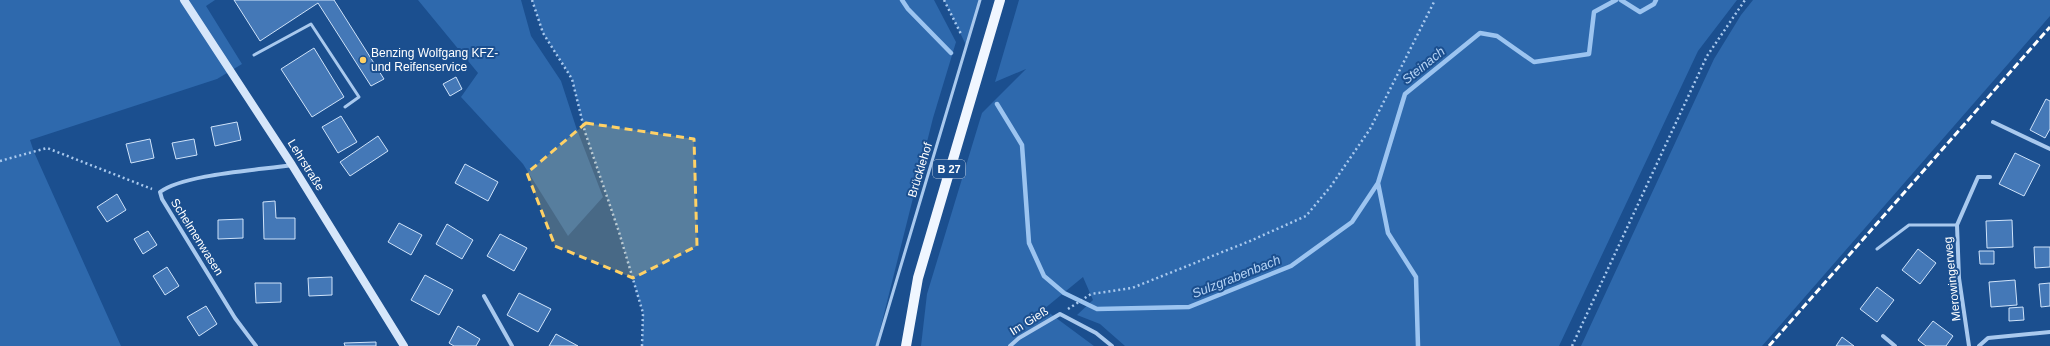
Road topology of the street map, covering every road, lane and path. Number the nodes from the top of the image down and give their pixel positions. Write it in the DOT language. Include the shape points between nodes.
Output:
graph roads {
  1 [pos="184,0"];
  2 [pos="532,0"];
  3 [pos="944,0"];
  4 [pos="980,0"];
  5 [pos="1000,0"];
  6 [pos="1435,0"];
  7 [pos="1745,0"];
  8 [pos="966,45"];
  9 [pos="254,55"];
  10 [pos="346,107"];
  11 [pos="1993,122"];
  12 [pos="2050,150"];
  13 [pos="0,161"];
  14 [pos="292,165"];
  15 [pos="1990,177"];
  16 [pos="160,192"];
  17 [pos="1957,225"];
  18 [pos="1877,249"];
  19 [pos="484,296"];
  20 [pos="1060,314"];
  21 [pos="2050,332"];
  22 [pos="1883,336"];
  23 [pos="906,343"];
  24 [pos="256,346"];
  25 [pos="404,346"];
  26 [pos="512,346"];
  27 [pos="642,346"];
  28 [pos="877,346"];
  29 [pos="1010,346"];
  30 [pos="1112,346"];
  31 [pos="1572,346"];
  32 [pos="1896,346"];
  33 [pos="1969,346"];
  34 [pos="1979,346"];
  1 -- 14 [label="street, Lehrstraße"];
  2 -- 27 [label="path" via="542,33 572,79 585,132 643,313"];
  3 -- 8 [label="path"];
  4 -- 8 [label="lane, Brücklehof"];
  5 -- 23 [label="main road, B 27" via="918,278"];
  6 -- 20 [label="path" via="1370,129 1331,186 1306,216 1132,288 1091,294"];
  7 -- 31 [label="path" via="1707,56"];
  8 -- 28 [label="lane, Brücklehof"];
  9 -- 10 [label="lane" via="311,24 359,97"];
  11 -- 12 [label="street"];
  13 -- 16 [label="path" via="47,148"];
  14 -- 16 [label="street, Schelmenwasen" via="209,176 167,186"];
  14 -- 25 [label="street, Lehrstraße"];
  15 -- 17 [label="street, Merowingerweg" via="1978,177"];
  16 -- 24 [label="street, Schelmenwasen" via="234,318"];
  17 -- 18 [label="lane" via="1909,225"];
  17 -- 33 [label="street, Merowingerweg" via="1959,278"];
  19 -- 26 [label="street"];
  20 -- 29 [label="street, Im Gieß"];
  20 -- 30 [label="street" via="1096,332"];
  21 -- 34 [label="street" via="1988,338"];
  22 -- 32 [label="street"];
}
